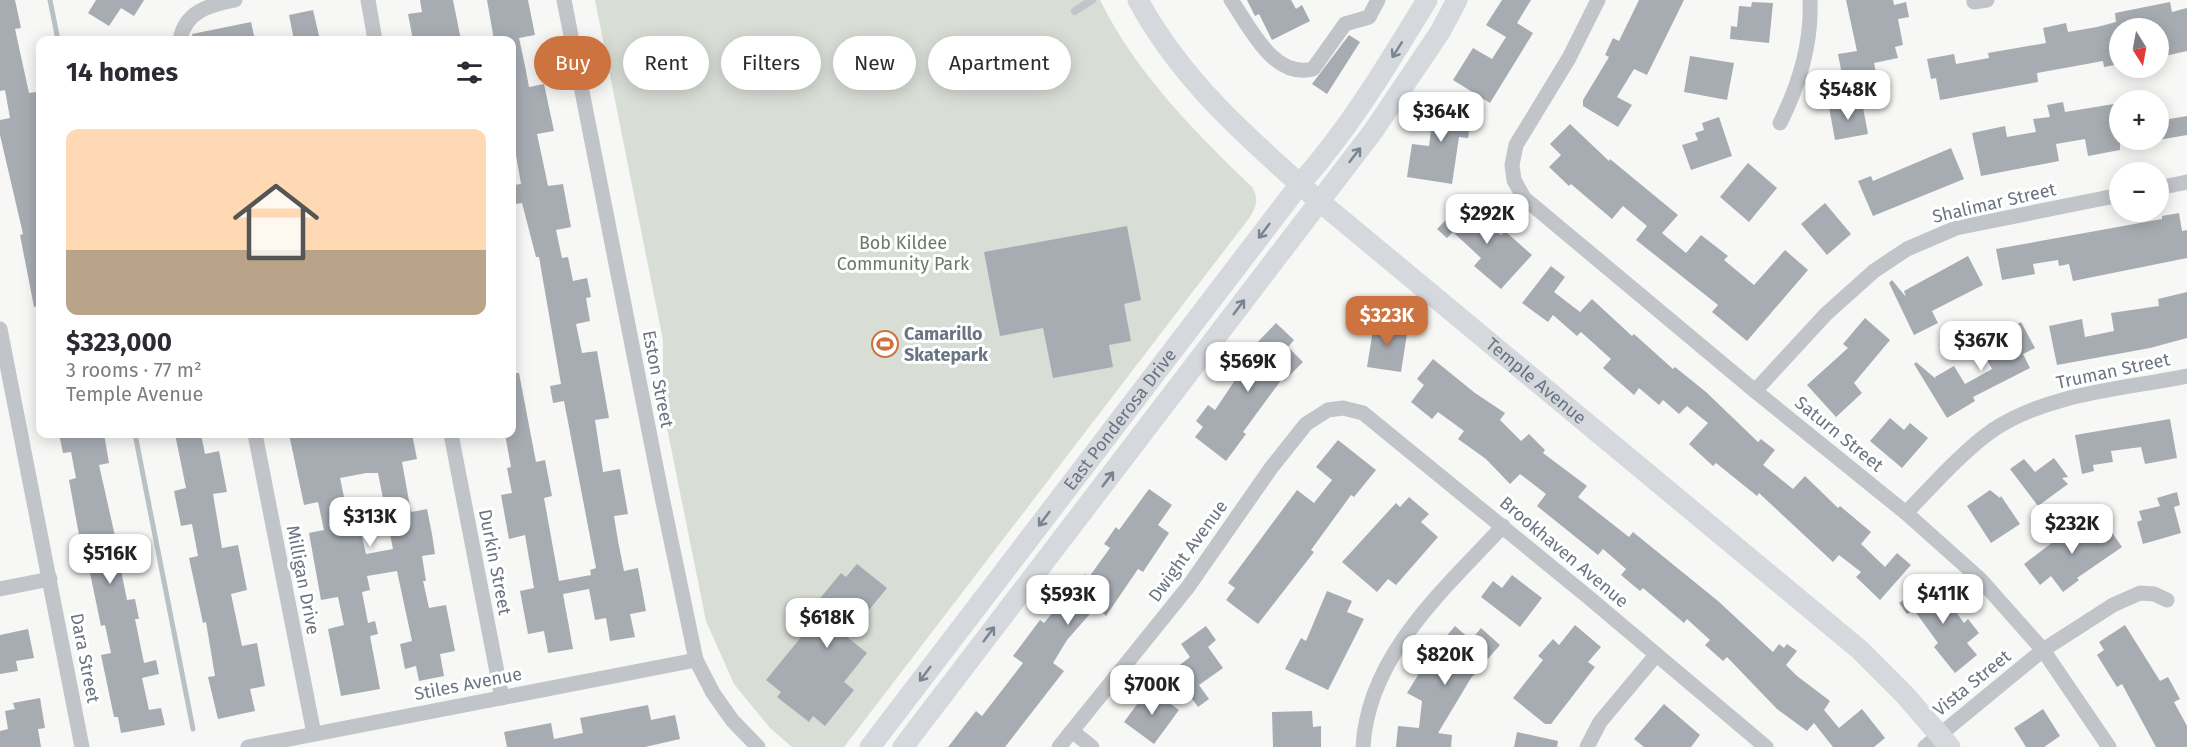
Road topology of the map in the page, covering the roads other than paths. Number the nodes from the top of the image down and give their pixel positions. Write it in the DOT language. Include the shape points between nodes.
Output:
graph roads {
  1 [pos="235,0"];
  2 [pos="368,0"];
  3 [pos="564,0"];
  4 [pos="1092,0"];
  5 [pos="1138,0"];
  6 [pos="1231,0"];
  7 [pos="1378,0"];
  8 [pos="1427,0"];
  9 [pos="1457,0"];
  10 [pos="1598,0"];
  11 [pos="1810,0"];
  12 [pos="1075,10"];
  13 [pos="181,36"];
  14 [pos="374,36"];
  15 [pos="1780,123"];
  16 [pos="2187,182"];
  17 [pos="1300,184"];
  18 [pos="2169,186"];
  19 [pos="2109,197"];
  20 [pos="1319,201"];
  21 [pos="0,329"];
  22 [pos="2187,376"];
  23 [pos="5,380"];
  24 [pos="1755,391"];
  25 [pos="1328,410"];
  26 [pos="256,438"];
  27 [pos="452,438"];
  28 [pos="1906,513"];
  29 [pos="1503,526"];
  30 [pos="50,579"];
  31 [pos="0,589"];
  32 [pos="2167,600"];
  33 [pos="2043,650"];
  34 [pos="1656,654"];
  35 [pos="696,660"];
  36 [pos="502,698"];
  37 [pos="1072,731"];
  38 [pos="314,734"];
  39 [pos="1939,743"];
  40 [pos="82,747"];
  41 [pos="248,747"];
  42 [pos="758,747"];
  43 [pos="870,747"];
  44 [pos="903,747"];
  45 [pos="1059,747"];
  46 [pos="1092,747"];
  47 [pos="1363,747"];
  48 [pos="1587,747"];
  49 [pos="1766,747"];
  50 [pos="2109,747"];
  1 -- 13 [label="street" via="207,6 194,14"];
  2 -- 14 [label="street"];
  3 -- 35 [label="street, Eston Street"];
  4 -- 12 [label="lane"];
  5 -- 17 [label="main road, Temple Avenue" via="1167,46 1210,100"];
  6 -- 7 [label="street" via="1263,47 1278,61 1301,72 1313,69 1344,24 1370,17"];
  8 -- 17 [label="main road, East Ponderosa Drive, one-way" via="1368,96"];
  20 -- 9 [label="main road, East Ponderosa Drive, one-way" via="1374,130"];
  10 -- 24 [label="street, Saturn Street" via="1516,145 1514,180 1524,198"];
  11 -- 15 [label="street" via="1804,59"];
  16 -- 18 [label="street"];
  17 -- 20 [label="main road, Temple Avenue"];
  17 -- 43 [label="main road, East Ponderosa Drive, one-way"];
  19 -- 24 [label="street, Shalimar Street" via="1956,228 1907,249 1874,271 1826,314"];
  20 -- 39 [label="main road, Temple Avenue" via="1833,626 1883,672"];
  44 -- 20 [label="main road, East Ponderosa Drive, one-way"];
  21 -- 23 [label="street, Dara Street"];
  22 -- 28 [label="street, Truman Street" via="2060,401 2024,414 1992,430"];
  23 -- 30 [label="street, Dara Street"];
  24 -- 28 [label="street, Saturn Street"];
  25 -- 29 [label="street, Brookhaven Avenue" via="1343,408 1364,413"];
  25 -- 37 [label="street, Dwight Avenue" via="1314,417 1299,433 1188,587"];
  26 -- 38 [label="street, Milligan Drive"];
  27 -- 36 [label="street, Durkin Street"];
  28 -- 33 [label="street, Saturn Street" via="1980,579"];
  29 -- 34 [label="street, Brookhaven Avenue"];
  29 -- 47 [label="street" via="1453,580 1388,661 1372,694"];
  30 -- 31 [label="street"];
  30 -- 40 [label="street, Dara Street"];
  32 -- 33 [label="street, Vista Street" via="2148,593 2130,597"];
  33 -- 39 [label="street, Vista Street"];
  33 -- 50 [label="street, Saturn Street"];
  34 -- 48 [label="street" via="1600,722"];
  34 -- 49 [label="street, Brookhaven Avenue"];
  35 -- 36 [label="street, Stiles Avenue"];
  35 -- 42 [label="street, Eston Street" via="732,720"];
  36 -- 38 [label="street, Stiles Avenue"];
  37 -- 45 [label="street, Dwight Avenue"];
  37 -- 46 [label="street"];
  38 -- 41 [label="street, Stiles Avenue"];
}
